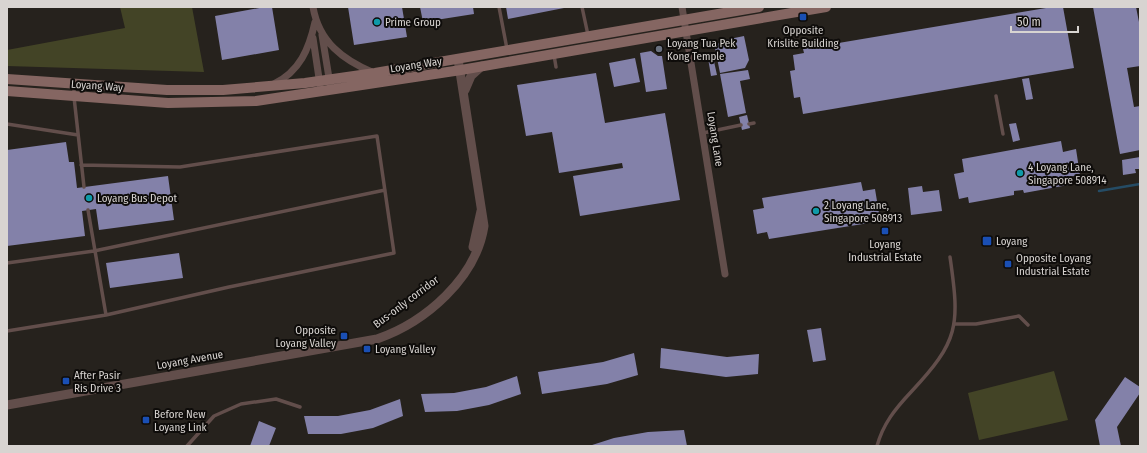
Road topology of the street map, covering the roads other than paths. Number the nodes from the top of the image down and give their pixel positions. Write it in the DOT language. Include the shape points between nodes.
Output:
graph roads {
  1 [pos="313,7"];
  2 [pos="499,7"];
  3 [pos="582,7"];
  4 [pos="682,7"];
  5 [pos="759,7"];
  6 [pos="826,7"];
  7 [pos="684,20"];
  8 [pos="315,22"];
  9 [pos="686,31"];
  10 [pos="322,35"];
  11 [pos="312,36"];
  12 [pos="588,36"];
  13 [pos="507,50"];
  14 [pos="554,54"];
  15 [pos="458,59"];
  16 [pos="482,66"];
  17 [pos="556,67"];
  18 [pos="460,70"];
  19 [pos="375,73"];
  20 [pos="7,80"];
  21 [pos="74,84"];
  22 [pos="325,85"];
  23 [pos="268,87"];
  24 [pos="7,91"];
  25 [pos="464,93"];
  26 [pos="996,96"];
  27 [pos="74,97"];
  28 [pos="754,123"];
  29 [pos="7,124"];
  30 [pos="749,124"];
  31 [pos="741,125"];
  32 [pos="703,132"];
  33 [pos="1003,134"];
  34 [pos="78,135"];
  35 [pos="81,165"];
  36 [pos="84,187"];
  37 [pos="384,190"];
  38 [pos="88,210"];
  39 [pos="94,251"];
  40 [pos="950,257"];
  41 [pos="7,263"];
  42 [pos="725,274"];
  43 [pos="106,315"];
  44 [pos="955,324"];
  45 [pos="1028,325"];
  46 [pos="7,331"];
  47 [pos="377,339"];
  48 [pos="7,405"];
  49 [pos="300,407"];
  50 [pos="186,446"];
  51 [pos="877,446"];
  1 -- 8 [label="street"];
  2 -- 13 [label="lane"];
  3 -- 12 [label="lane"];
  4 -- 7 [label="street, Loyang Lane"];
  5 -- 7 [label="main road, Loyang Way"];
  6 -- 9 [label="main road, Loyang Way"];
  7 -- 9 [label="street, Loyang Lane"];
  7 -- 12 [label="main road, Loyang Way"];
  8 -- 10 [label="street"];
  8 -- 11 [label="street"];
  9 -- 14 [label="main road, Loyang Way"];
  9 -- 32 [label="street, Loyang Lane"];
  10 -- 19 [label="street" via="343,57 356,66"];
  10 -- 22 [label="street"];
  11 -- 22 [label="street"];
  11 -- 23 [label="street" via="308,49 298,65 285,78"];
  12 -- 13 [label="main road, Loyang Way"];
  13 -- 15 [label="main road, Loyang Way"];
  14 -- 16 [label="main road, Loyang Way"];
  14 -- 17 [label="lane"];
  15 -- 18 [label="street, Bus-only corridor"];
  15 -- 19 [label="main road, Loyang Way"];
  16 -- 18 [label="main road, Loyang Way"];
  16 -- 25 [label="street" via="471,76"];
  18 -- 22 [label="main road, Loyang Way"];
  18 -- 25 [label="street, Bus-only corridor"];
  19 -- 22 [label="main road, Loyang Way"];
  20 -- 21 [label="main road, Loyang Way"];
  21 -- 23 [label="main road, Loyang Way" via="167,90"];
  21 -- 27 [label="lane"];
  22 -- 23 [label="main road, Loyang Way"];
  22 -- 27 [label="main road, Loyang Way" via="256,100 222,103 168,103"];
  24 -- 27 [label="main road, Loyang Way"];
  25 -- 47 [label="street, Bus-only corridor" via="482,209 471,254 459,276 443,291"];
  26 -- 33 [label="lane"];
  27 -- 34 [label="lane"];
  28 -- 30 [label="lane"];
  29 -- 34 [label="lane"];
  31 -- 32 [label="lane"];
  32 -- 42 [label="street, Loyang Lane"];
  34 -- 35 [label="lane"];
  35 -- 36 [label="lane"];
  35 -- 37 [label="lane" via="180,167 377,136"];
  37 -- 39 [label="lane"];
  37 -- 43 [label="lane" via="394,253"];
  38 -- 39 [label="lane"];
  39 -- 41 [label="lane"];
  39 -- 43 [label="lane"];
  40 -- 44 [label="lane" via="956,301"];
  43 -- 46 [label="lane"];
  44 -- 45 [label="lane" via="976,324 1019,316"];
  44 -- 51 [label="lane" via="943,355 891,414 880,434"];
  47 -- 48 [label="street, Loyang Avenue"];
  49 -- 50 [label="lane" via="276,399 241,404 214,416"];
}
